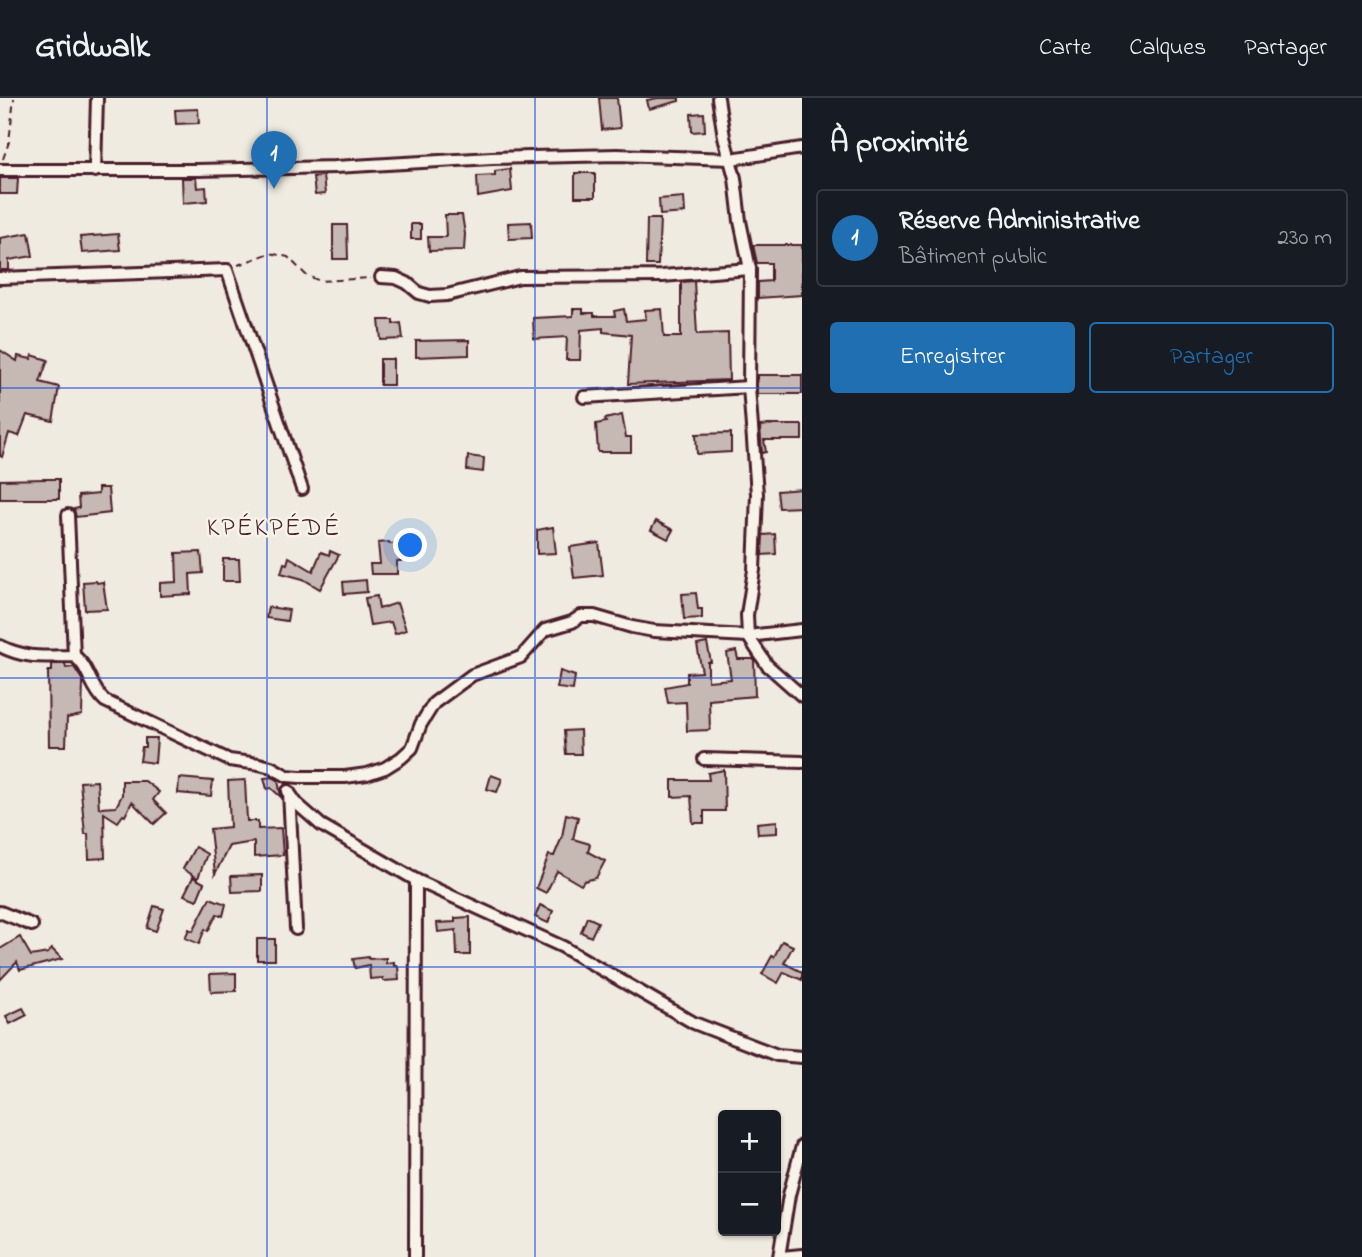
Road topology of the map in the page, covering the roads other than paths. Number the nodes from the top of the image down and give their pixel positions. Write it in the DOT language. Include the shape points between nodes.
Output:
graph roads {
  1 [pos="97,98"];
  2 [pos="718,98"];
  3 [pos="802,148"];
  4 [pos="731,159"];
  5 [pos="0,168"];
  6 [pos="95,171"];
  7 [pos="750,268"];
  8 [pos="381,277"];
  9 [pos="0,278"];
  10 [pos="749,387"];
  11 [pos="584,397"];
  12 [pos="302,489"];
  13 [pos="68,515"];
  14 [pos="802,630"];
  15 [pos="748,636"];
  16 [pos="0,646"];
  17 [pos="74,656"];
  18 [pos="802,696"];
  19 [pos="704,759"];
  20 [pos="802,762"];
  21 [pos="287,776"];
  22 [pos="288,791"];
  23 [pos="416,880"];
  24 [pos="0,912"];
  25 [pos="32,925"];
  26 [pos="296,929"];
  27 [pos="797,1057"];
  28 [pos="802,1067"];
  29 [pos="802,1146"];
  30 [pos="802,1255"];
  31 [pos="415,1257"];
  32 [pos="780,1257"];
  1 -- 6 [label="street"];
  2 -- 4 [label="street"];
  3 -- 4 [label="street"];
  4 -- 6 [label="street" via="617,155"];
  4 -- 7 [label="street"];
  5 -- 6 [label="street"];
  7 -- 8 [label="street" via="662,276 520,277 430,296 396,278"];
  7 -- 10 [label="street"];
  9 -- 12 [label="street" via="227,270"];
  10 -- 11 [label="street"];
  10 -- 15 [label="street" via="757,495"];
  13 -- 17 [label="street"];
  14 -- 15 [label="street"];
  15 -- 18 [label="street" via="767,665"];
  15 -- 21 [label="street" via="654,631 581,615 545,630 521,657 472,675 434,703 412,748 385,768 345,777"];
  16 -- 17 [label="street" via="33,657"];
  17 -- 21 [label="street" via="105,701 216,755 271,767"];
  19 -- 20 [label="street"];
  21 -- 22 [label="street"];
  22 -- 23 [label="street" via="321,825"];
  22 -- 26 [label="street"];
  23 -- 27 [label="street" via="563,947 694,1023 777,1055"];
  23 -- 31 [label="street"];
  24 -- 25 [label="street"];
  27 -- 28 [label="street"];
  29 -- 32 [label="street"];
  30 -- 32 [label="street"];
}
